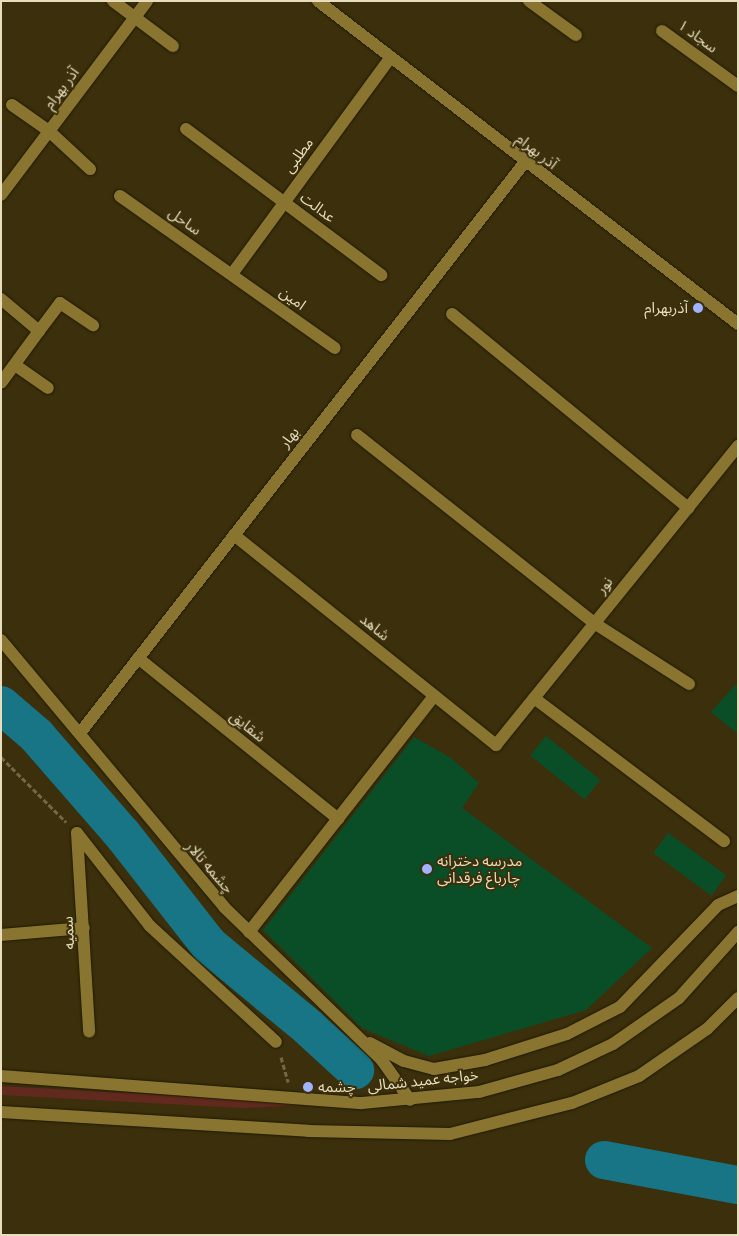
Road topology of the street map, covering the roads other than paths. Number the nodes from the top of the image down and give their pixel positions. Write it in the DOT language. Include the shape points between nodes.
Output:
graph roads {
  1 [pos="113,1"];
  2 [pos="147,1"];
  3 [pos="529,1"];
  4 [pos="322,2"];
  5 [pos="135,17"];
  6 [pos="662,31"];
  7 [pos="576,36"];
  8 [pos="173,46"];
  9 [pos="391,57"];
  10 [pos="738,86"];
  11 [pos="12,105"];
  12 [pos="186,129"];
  13 [pos="49,131"];
  14 [pos="525,162"];
  15 [pos="90,169"];
  16 [pos="1,194"];
  17 [pos="120,196"];
  18 [pos="284,201"];
  19 [pos="232,274"];
  20 [pos="381,275"];
  21 [pos="1,298"];
  22 [pos="452,314"];
  23 [pos="93,324"];
  24 [pos="738,324"];
  25 [pos="39,331"];
  26 [pos="335,348"];
  27 [pos="15,365"];
  28 [pos="1,383"];
  29 [pos="48,388"];
  30 [pos="356,435"];
  31 [pos="738,446"];
  32 [pos="688,508"];
  33 [pos="234,535"];
  34 [pos="594,623"];
  35 [pos="1,640"];
  36 [pos="138,658"];
  37 [pos="689,684"];
  38 [pos="434,696"];
  39 [pos="534,698"];
  40 [pos="80,733"];
  41 [pos="496,745"];
  42 [pos="338,819"];
  43 [pos="724,841"];
  44 [pos="738,896"];
  45 [pos="84,928"];
  46 [pos="249,932"];
  47 [pos="738,932"];
  48 [pos="1,935"];
  49 [pos="738,998"];
  50 [pos="89,1032"];
  51 [pos="359,1038"];
  52 [pos="276,1042"];
  53 [pos="1,1076"];
  54 [pos="410,1100"];
  55 [pos="1,1112"];
  1 -- 5 [label="street"];
  2 -- 5 [label="street, آذر بهرام"];
  3 -- 7 [label="street"];
  4 -- 9 [label="street, آذر بهرام"];
  5 -- 8 [label="street"];
  5 -- 13 [label="street, آذر بهرام"];
  6 -- 10 [label="street, سجاد ۱"];
  9 -- 14 [label="street, آذر بهرام"];
  9 -- 18 [label="street, مطلبی"];
  11 -- 13 [label="street"];
  12 -- 18 [label="street, عدالت"];
  13 -- 15 [label="street"];
  13 -- 16 [label="street, آذر بهرام"];
  14 -- 24 [label="street, آذر بهرام"];
  14 -- 33 [label="street, بهار"];
  17 -- 19 [label="street, ساحل"];
  18 -- 19 [label="street, مطلبی"];
  18 -- 20 [label="street, عدالت"];
  19 -- 26 [label="street, امین"];
  21 -- 25 [label="street"];
  22 -- 32 [label="street"];
  23 -- 25 [label="street" via="60,303"];
  25 -- 27 [label="street"];
  27 -- 28 [label="street"];
  27 -- 29 [label="street"];
  30 -- 34 [label="street"];
  31 -- 32 [label="street, نور"];
  32 -- 34 [label="street, نور"];
  33 -- 36 [label="street, بهار"];
  33 -- 38 [label="street, شاهد"];
  34 -- 37 [label="street"];
  34 -- 39 [label="street, نور"];
  35 -- 40 [label="street, چشمه تالار"];
  36 -- 40 [label="street, بهار"];
  36 -- 42 [label="street, شقایق"];
  38 -- 41 [label="street, شاهد"];
  38 -- 42 [label="street"];
  39 -- 41 [label="street, نور"];
  39 -- 43 [label="street"];
  40 -- 46 [label="street, چشمه تالار" via="175,852"];
  42 -- 46 [label="street"];
  44 -- 51 [label="street" via="718,905 620,1007 567,1034 485,1060 434,1069 404,1061"];
  45 -- 48 [label="street"];
  45 -- 50 [label="street, سمیه"];
  45 -- 52 [label="street, سمیه" via="77,833 150,926"];
  46 -- 51 [label="street, چشمه تالار"];
  47 -- 54 [label="street, خواجه عمید شمالی" via="678,998 613,1044 558,1070 480,1092"];
  49 -- 55 [label="street" via="707,1029 639,1076 572,1103 450,1134 308,1131"];
  51 -- 54 [label="street, چشمه تالار" via="381,1059"];
  53 -- 54 [label="street, خواجه عمید شمالی" via="293,1099 362,1103"];
}
